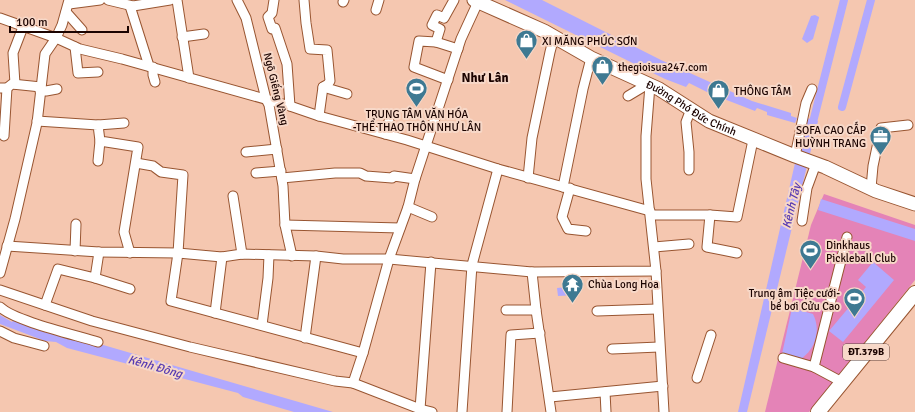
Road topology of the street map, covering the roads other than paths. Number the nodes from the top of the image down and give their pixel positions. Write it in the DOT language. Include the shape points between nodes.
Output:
graph roads {
  1 [pos="100,0"];
  2 [pos="108,0"];
  3 [pos="170,0"];
  4 [pos="177,0"];
  5 [pos="237,0"];
  6 [pos="274,0"];
  7 [pos="304,0"];
  8 [pos="380,0"];
  9 [pos="454,0"];
  10 [pos="478,1"];
  11 [pos="68,5"];
  12 [pos="130,6"];
  13 [pos="376,10"];
  14 [pos="0,18"];
  15 [pos="23,27"];
  16 [pos="82,30"];
  17 [pos="204,34"];
  18 [pos="182,37"];
  19 [pos="554,37"];
  20 [pos="56,38"];
  21 [pos="436,42"];
  22 [pos="75,47"];
  23 [pos="458,49"];
  24 [pos="591,58"];
  25 [pos="151,67"];
  26 [pos="98,72"];
  27 [pos="189,78"];
  28 [pos="448,80"];
  29 [pos="155,82"];
  30 [pos="649,85"];
  31 [pos="7,87"];
  32 [pos="321,88"];
  33 [pos="41,89"];
  34 [pos="57,89"];
  35 [pos="812,89"];
  36 [pos="347,94"];
  37 [pos="628,96"];
  38 [pos="266,99"];
  39 [pos="290,106"];
  40 [pos="691,109"];
  41 [pos="319,116"];
  42 [pos="37,121"];
  43 [pos="389,121"];
  44 [pos="124,123"];
  45 [pos="98,125"];
  46 [pos="908,125"];
  47 [pos="385,134"];
  48 [pos="4,136"];
  49 [pos="753,140"];
  50 [pos="100,141"];
  51 [pos="426,146"];
  52 [pos="277,149"];
  53 [pos="246,152"];
  54 [pos="793,156"];
  55 [pos="98,161"];
  56 [pos="136,163"];
  57 [pos="814,166"];
  58 [pos="498,169"];
  59 [pos="689,170"];
  60 [pos="256,173"];
  61 [pos="282,178"];
  62 [pos="415,178"];
  63 [pos="528,178"];
  64 [pos="567,188"];
  65 [pos="871,188"];
  66 [pos="233,196"];
  67 [pos="915,204"];
  68 [pos="408,207"];
  69 [pos="650,213"];
  70 [pos="710,214"];
  71 [pos="432,217"];
  72 [pos="802,221"];
  73 [pos="76,224"];
  74 [pos="285,225"];
  75 [pos="400,228"];
  76 [pos="586,232"];
  77 [pos="847,237"];
  78 [pos="689,244"];
  79 [pos="654,247"];
  80 [pos="5,249"];
  81 [pos="75,251"];
  82 [pos="99,252"];
  83 [pos="130,253"];
  84 [pos="178,253"];
  85 [pos="737,253"];
  86 [pos="242,254"];
  87 [pos="269,255"];
  88 [pos="292,256"];
  89 [pos="316,256"];
  90 [pos="222,257"];
  91 [pos="389,259"];
  92 [pos="431,262"];
  93 [pos="472,266"];
  94 [pos="656,271"];
  95 [pos="532,272"];
  96 [pos="0,273"];
  97 [pos="95,278"];
  98 [pos="130,289"];
  99 [pos="0,290"];
  100 [pos="915,293"];
  101 [pos="46,306"];
  102 [pos="0,307"];
  103 [pos="657,309"];
  104 [pos="506,310"];
  105 [pos="536,310"];
  106 [pos="597,311"];
  107 [pos="215,313"];
  108 [pos="262,325"];
  109 [pos="0,330"];
  110 [pos="540,333"];
  111 [pos="711,335"];
  112 [pos="305,338"];
  113 [pos="98,342"];
  114 [pos="44,346"];
  115 [pos="659,347"];
  116 [pos="612,349"];
  117 [pos="363,353"];
  118 [pos="783,358"];
  119 [pos="814,367"];
  120 [pos="697,378"];
  121 [pos="842,382"];
  122 [pos="353,383"];
  123 [pos="663,386"];
  124 [pos="605,392"];
  125 [pos="550,397"];
  126 [pos="420,409"];
  127 [pos="432,412"];
  128 [pos="462,412"];
  129 [pos="507,412"];
  130 [pos="551,412"];
  131 [pos="606,412"];
  132 [pos="664,412"];
  133 [pos="818,412"];
  1 -- 11 [label="street"];
  2 -- 12 [label="street"];
  3 -- 12 [label="street"];
  4 -- 18 [label="street"];
  5 -- 38 [label="street, Ngõ Giếng Vàng" via="246,18"];
  6 -- 39 [label="street" via="272,13 268,17 272,29 275,28 287,64"];
  7 -- 32 [label="street" via="310,49 327,50 330,81"];
  8 -- 13 [label="street"];
  9 -- 21 [label="street" via="444,18 437,15 432,25 440,29"];
  10 -- 19 [label="main road, Đường Phó Đức Chính"];
  10 -- 23 [label="street"];
  11 -- 16 [label="street"];
  11 -- 20 [label="street"];
  12 -- 25 [label="street"];
  14 -- 15 [label="street"];
  15 -- 20 [label="street"];
  15 -- 31 [label="street"];
  17 -- 18 [label="street"];
  18 -- 27 [label="street"];
  19 -- 24 [label="main road, Đường Phó Đức Chính"];
  19 -- 63 [label="street" via="532,138"];
  20 -- 22 [label="street"];
  20 -- 33 [label="street" via="45,54"];
  21 -- 23 [label="street"];
  21 -- 28 [label="street" via="419,41 414,67"];
  22 -- 25 [label="street"];
  22 -- 26 [label="street" via="78,73"];
  23 -- 28 [label="street"];
  24 -- 30 [label="main road, Đường Phó Đức Chính"];
  24 -- 64 [label="street" via="583,89"];
  25 -- 27 [label="street"];
  25 -- 29 [label="street"];
  27 -- 38 [label="street"];
  28 -- 51 [label="street"];
  30 -- 37 [label="street"];
  30 -- 40 [label="main road, Đường Phó Đức Chính"];
  30 -- 69 [label="street" via="646,179"];
  31 -- 33 [label="street"];
  31 -- 48 [label="street"];
  32 -- 36 [label="street"];
  32 -- 41 [label="street"];
  33 -- 34 [label="street"];
  33 -- 42 [label="street"];
  35 -- 54 [label="street"];
  38 -- 39 [label="street"];
  38 -- 52 [label="street, Ngõ Giếng Vàng"];
  39 -- 41 [label="street"];
  40 -- 49 [label="main road, Đường Phó Đức Chính" via="709,121"];
  40 -- 59 [label="street" via="686,122"];
  41 -- 47 [label="street"];
  42 -- 45 [label="street"];
  42 -- 80 [label="street" via="15,219"];
  43 -- 47 [label="street"];
  44 -- 45 [label="street"];
  45 -- 50 [label="street"];
  46 -- 65 [label="street" via="881,128"];
  47 -- 51 [label="street"];
  49 -- 54 [label="main road, Đường Phó Đức Chính"];
  49 -- 70 [label="street" via="737,217"];
  50 -- 55 [label="street"];
  50 -- 56 [label="street" via="138,147"];
  51 -- 58 [label="street"];
  51 -- 62 [label="street"];
  52 -- 53 [label="street"];
  52 -- 61 [label="street, Ngõ Giếng Vàng"];
  54 -- 57 [label="main road, Đường Phó Đức Chính"];
  56 -- 83 [label="street" via="124,232"];
  56 -- 84 [label="street" via="153,166 161,172 184,175"];
  57 -- 65 [label="main road, Đường Phó Đức Chính" via="825,167"];
  57 -- 72 [label="street" via="807,188"];
  58 -- 63 [label="street"];
  58 -- 93 [label="street"];
  60 -- 61 [label="street"];
  61 -- 62 [label="street" via="360,172 366,176"];
  61 -- 74 [label="street, Ngõ Giếng Vàng"];
  62 -- 68 [label="street"];
  63 -- 64 [label="street"];
  64 -- 69 [label="street"];
  64 -- 76 [label="street" via="562,217 568,229"];
  65 -- 67 [label="main road, Đường Phó Đức Chính"];
  66 -- 86 [label="street"];
  68 -- 71 [label="street"];
  68 -- 75 [label="street"];
  69 -- 70 [label="street"];
  69 -- 79 [label="street"];
  70 -- 85 [label="street" via="708,247"];
  73 -- 81 [label="street"];
  74 -- 75 [label="street"];
  74 -- 88 [label="street, Ngõ Giếng Vàng"];
  75 -- 91 [label="street"];
  77 -- 119 [label="street"];
  78 -- 79 [label="street"];
  79 -- 94 [label="street"];
  80 -- 81 [label="street"];
  80 -- 96 [label="street"];
  81 -- 82 [label="street"];
  82 -- 83 [label="street"];
  82 -- 97 [label="street"];
  83 -- 84 [label="street"];
  84 -- 90 [label="street"];
  84 -- 107 [label="street" via="171,301"];
  86 -- 87 [label="street"];
  86 -- 90 [label="street"];
  87 -- 88 [label="street"];
  87 -- 108 [label="street"];
  88 -- 89 [label="street"];
  89 -- 91 [label="street"];
  89 -- 112 [label="street"];
  90 -- 107 [label="street"];
  91 -- 92 [label="street"];
  91 -- 117 [label="street"];
  92 -- 93 [label="street"];
  92 -- 126 [label="street"];
  93 -- 95 [label="street"];
  93 -- 128 [label="street"];
  94 -- 95 [label="street"];
  94 -- 103 [label="street"];
  95 -- 105 [label="street"];
  97 -- 98 [label="street"];
  97 -- 101 [label="street" via="58,269"];
  99 -- 101 [label="street"];
  100 -- 121 [label="main road, ĐT.379B"];
  101 -- 122 [label="street" via="190,347"];
  102 -- 113 [label="street" via="20,318"];
  103 -- 106 [label="street"];
  103 -- 115 [label="street"];
  104 -- 105 [label="street"];
  105 -- 110 [label="street"];
  107 -- 108 [label="street"];
  108 -- 112 [label="street"];
  109 -- 114 [label="street" via="14,338"];
  110 -- 125 [label="street"];
  110 -- 129 [label="street" via="512,336"];
  111 -- 120 [label="street"];
  112 -- 117 [label="street"];
  115 -- 116 [label="street"];
  115 -- 123 [label="street"];
  117 -- 122 [label="street"];
  118 -- 119 [label="street"];
  119 -- 121 [label="street"];
  121 -- 133 [label="main road, ĐT.379B"];
  122 -- 126 [label="street"];
  123 -- 124 [label="street"];
  123 -- 132 [label="street"];
  124 -- 125 [label="street"];
  124 -- 131 [label="street"];
  125 -- 130 [label="street"];
  126 -- 127 [label="street"];
}
